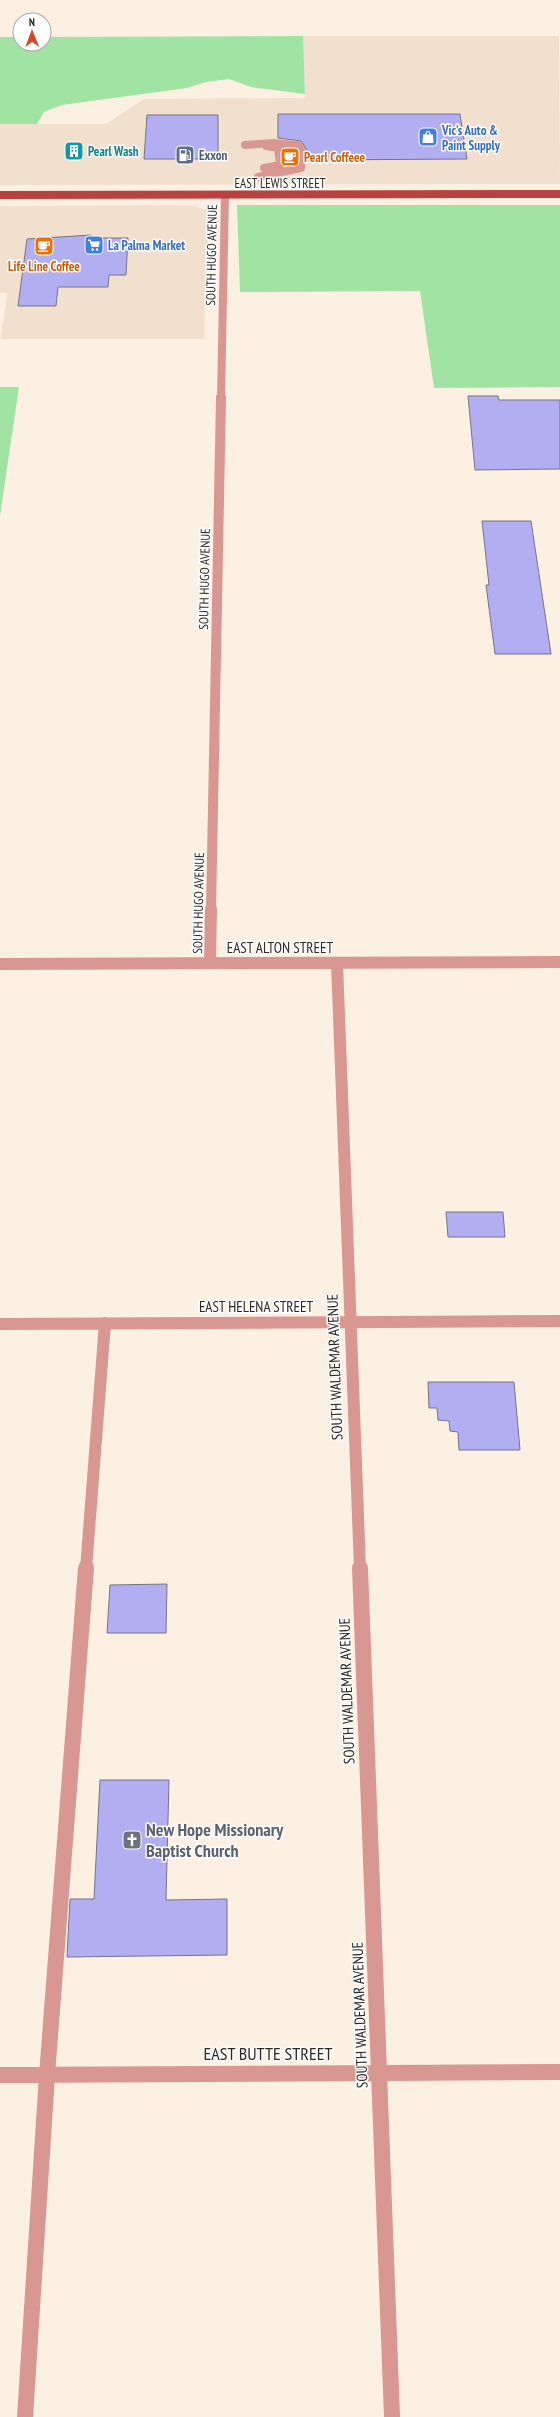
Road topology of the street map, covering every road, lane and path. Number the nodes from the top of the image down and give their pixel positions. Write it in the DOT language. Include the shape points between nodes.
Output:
graph roads {
  1 [pos="256,174"];
  2 [pos="560,194"];
  3 [pos="0,195"];
  4 [pos="225,195"];
  5 [pos="560,962"];
  6 [pos="210,963"];
  7 [pos="337,963"];
  8 [pos="0,964"];
  9 [pos="560,1321"];
  10 [pos="350,1322"];
  11 [pos="105,1323"];
  12 [pos="0,1324"];
  13 [pos="560,2072"];
  14 [pos="379,2073"];
  15 [pos="0,2075"];
  16 [pos="47,2075"];
  17 [pos="25,2417"];
  18 [pos="392,2417"];
  1 -- 1 [label="street" via="301,168 302,150 298,145 245,145 278,148 280,165"];
  2 -- 4 [label="main road, EAST LEWIS STREET"];
  3 -- 4 [label="main road, EAST LEWIS STREET"];
  4 -- 6 [label="street, SOUTH HUGO AVENUE"];
  5 -- 7 [label="street, EAST ALTON STREET"];
  6 -- 7 [label="street, EAST ALTON STREET"];
  6 -- 8 [label="street, EAST ALTON STREET"];
  7 -- 10 [label="street, SOUTH WALDEMAR AVENUE"];
  9 -- 10 [label="street, EAST HELENA STREET"];
  10 -- 11 [label="street, EAST HELENA STREET"];
  10 -- 14 [label="street, SOUTH WALDEMAR AVENUE"];
  11 -- 12 [label="street, EAST HELENA STREET"];
  11 -- 16 [label="street"];
  13 -- 14 [label="street, EAST BUTTE STREET"];
  14 -- 16 [label="street, EAST BUTTE STREET"];
  14 -- 18 [label="street, SOUTH WALDEMAR AVENUE"];
  15 -- 16 [label="street, EAST BUTTE STREET"];
  16 -- 17 [label="street"];
}
